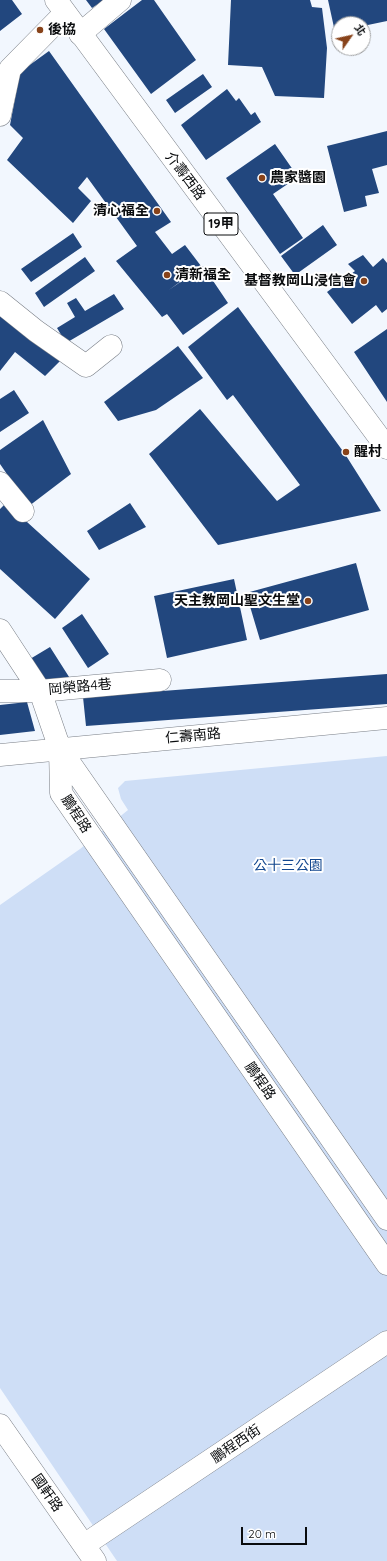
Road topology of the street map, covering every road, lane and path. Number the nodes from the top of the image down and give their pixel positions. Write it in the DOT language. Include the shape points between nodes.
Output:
graph roads {
  1 [pos="120,0"];
  2 [pos="60,6"];
  3 [pos="80,34"];
  4 [pos="5,67"];
  5 [pos="0,115"];
  6 [pos="0,302"];
  7 [pos="111,346"];
  8 [pos="387,448"];
  9 [pos="0,482"];
  10 [pos="23,511"];
  11 [pos="0,630"];
  12 [pos="160,680"];
  13 [pos="0,691"];
  14 [pos="40,691"];
  15 [pos="387,718"];
  16 [pos="60,749"];
  17 [pos="0,755"];
  18 [pos="387,1219"];
  19 [pos="387,1264"];
  20 [pos="387,1342"];
  21 [pos="0,1425"];
  22 [pos="89,1553"];
  1 -- 3 [label="street"];
  2 -- 3 [label="street, 介壽西路 / 19甲"];
  2 -- 4 [label="street"];
  3 -- 8 [label="street, 介壽西路 / 19甲"];
  4 -- 5 [label="street"];
  6 -- 7 [label="street" via="86,366"];
  9 -- 10 [label="street"];
  11 -- 14 [label="street"];
  12 -- 14 [label="street, 岡榮路4巷"];
  13 -- 14 [label="street, 岡榮路4巷"];
  14 -- 16 [label="street"];
  15 -- 16 [label="street, 仁壽南路"];
  16 -- 17 [label="street, 仁壽南路"];
  16 -- 18 [label="street, 鵬程路"];
  16 -- 19 [label="street, 鵬程路" via="61,793"];
  20 -- 22 [label="street, 鵬程西街"];
  21 -- 22 [label="street, 國軒路"];
}
